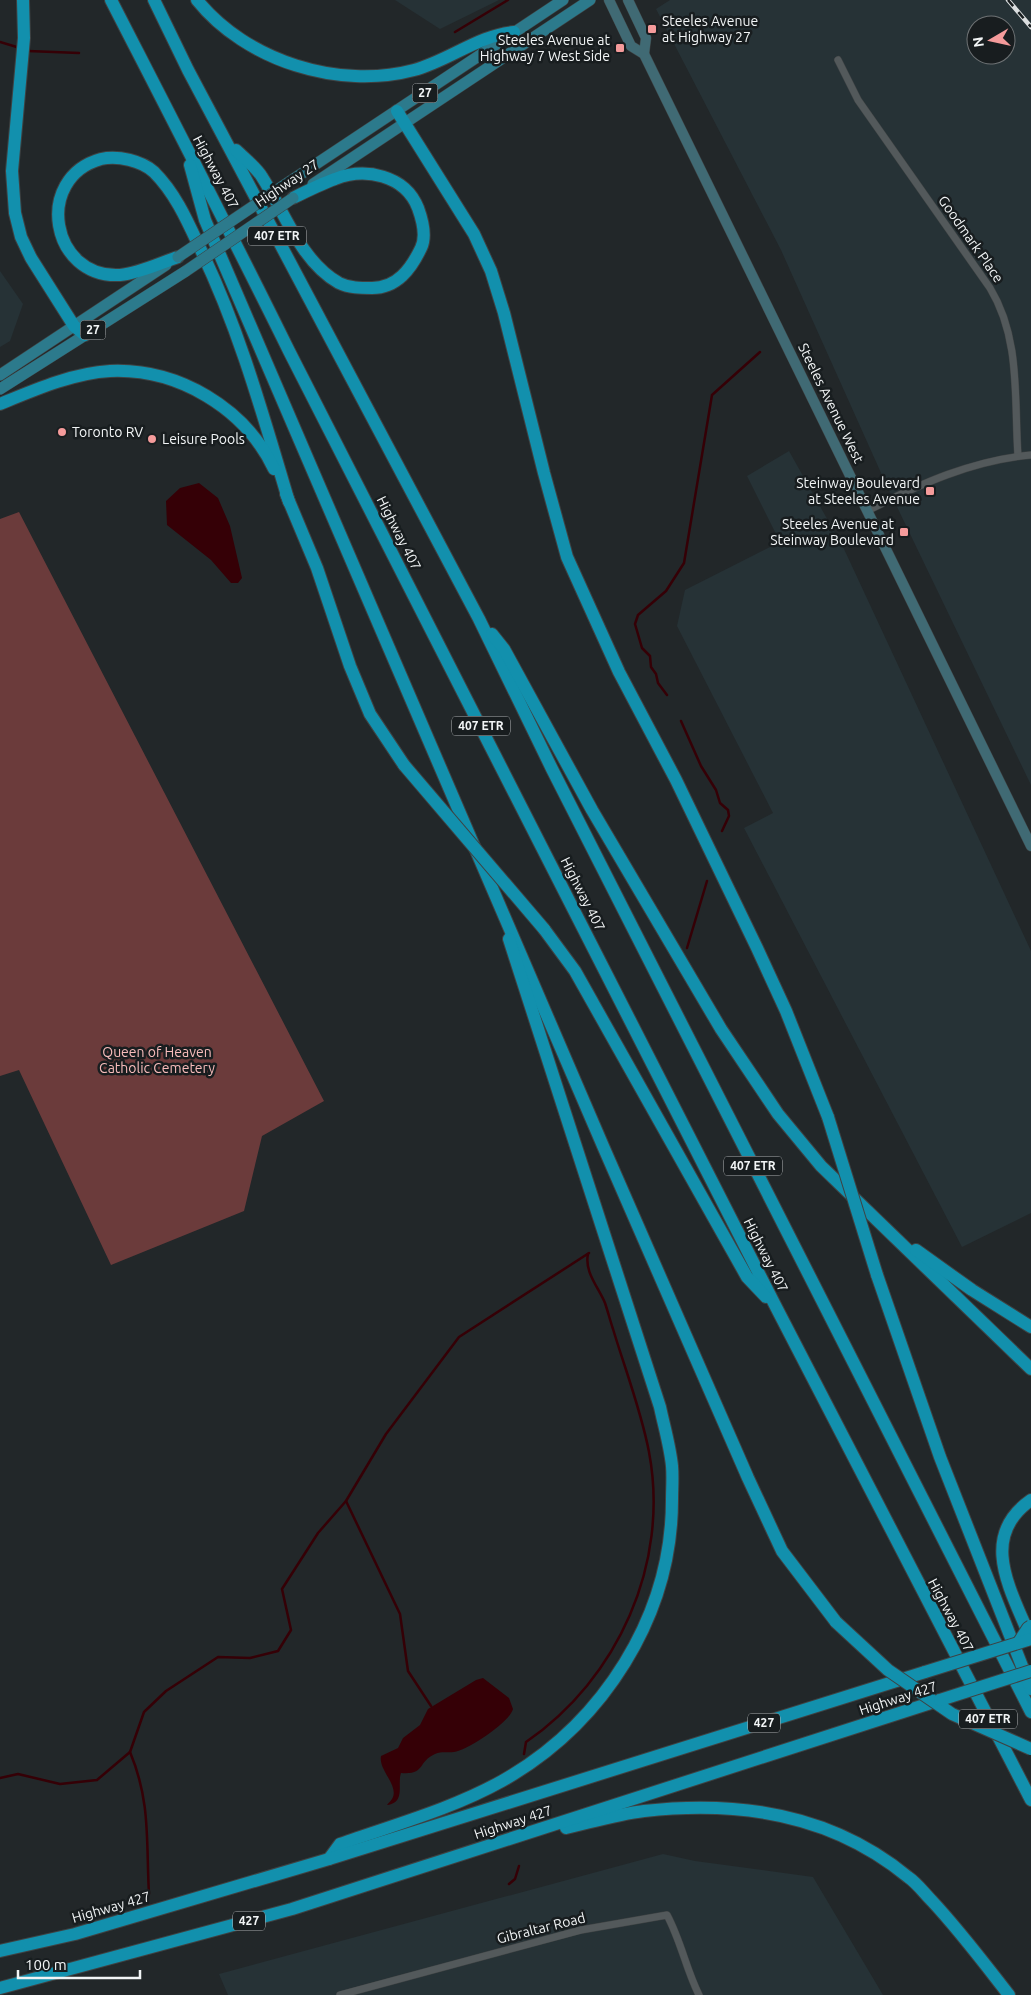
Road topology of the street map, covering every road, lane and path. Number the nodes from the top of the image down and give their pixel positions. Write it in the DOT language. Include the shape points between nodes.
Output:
graph roads {
  1 [pos="23,0"];
  2 [pos="111,0"];
  3 [pos="154,0"];
  4 [pos="197,0"];
  5 [pos="563,0"];
  6 [pos="590,0"];
  7 [pos="609,0"];
  8 [pos="628,0"];
  9 [pos="514,32"];
  10 [pos="644,54"];
  11 [pos="838,60"];
  12 [pos="401,117"];
  13 [pos="226,141"];
  14 [pos="185,146"];
  15 [pos="293,198"];
  16 [pos="178,257"];
  17 [pos="74,326"];
  18 [pos="85,335"];
  19 [pos="0,375"];
  20 [pos="0,389"];
  21 [pos="0,404"];
  22 [pos="1031,455"];
  23 [pos="1018,456"];
  24 [pos="289,502"];
  25 [pos="869,510"];
  26 [pos="479,619"];
  27 [pos="1031,846"];
  28 [pos="502,909"];
  29 [pos="892,1236"];
  30 [pos="776,1308"];
  31 [pos="1031,1326"];
  32 [pos="1031,1369"];
  33 [pos="1031,1500"];
  34 [pos="1031,1626"];
  35 [pos="1027,1640"];
  36 [pos="1031,1671"];
  37 [pos="1031,1688"];
  38 [pos="1031,1712"];
  39 [pos="1031,1749"];
  40 [pos="1031,1800"];
  41 [pos="495,1843"];
  42 [pos="329,1859"];
  43 [pos="0,1951"];
  44 [pos="0,1988"];
  45 [pos="340,1995"];
  46 [pos="699,1995"];
  47 [pos="1009,1995"];
  1 -- 17 [label="highway" via="24,38 12,171 15,213 31,258"];
  2 -- 14 [label="highway, Highway 407 / 407 ETR"];
  3 -- 13 [label="highway, Highway 407 / 407 ETR"];
  4 -- 9 [label="highway" via="211,18 266,54 281,61 352,78 380,77 415,70 500,33"];
  5 -- 9 [label="main road, Highway 27 / 27"];
  6 -- 12 [label="main road, Highway 27 / 27"];
  7 -- 10 [label="main road, Steeles Avenue West" via="631,46"];
  8 -- 10 [label="main road, Steeles Avenue West" via="646,38"];
  9 -- 12 [label="main road, Highway 27 / 27"];
  10 -- 25 [label="main road, Steeles Avenue West"];
  11 -- 23 [label="street, Goodmark Place" via="858,100 990,288 1005,316 1013,360"];
  12 -- 15 [label="main road, Highway 27 / 27"];
  12 -- 16 [label="main road, Highway 27 / 27, bridge" via="286,184"];
  12 -- 37 [label="highway, bridge" via="474,234 491,271 567,557 619,672 676,780 786,1011 828,1118 877,1275 940,1457"];
  13 -- 15 [label="highway" via="261,174 307,253 340,283 357,288 378,288 397,281 411,269 423,245 423,221 414,198 398,183 381,175 336,178"];
  13 -- 26 [label="highway, Highway 407 / 407 ETR"];
  14 -- 28 [label="highway" via="204,220"];
  14 -- 30 [label="highway, Highway 407 / 407 ETR"];
  15 -- 18 [label="main road, Highway 27 / 27, bridge"];
  16 -- 17 [label="main road, Highway 27 / 27"];
  16 -- 24 [label="highway" via="120,275 99,272 79,262 64,243 57,222 60,198 68,181 102,159 130,159 153,171 171,191 216,280 244,354"];
  17 -- 18 [label="highway"];
  17 -- 19 [label="main road, Highway 27 / 27"];
  18 -- 20 [label="main road, Highway 27 / 27"];
  21 -- 24 [label="highway" via="32,391 109,371 165,378 224,406 253,434"];
  22 -- 23 [label="street"];
  23 -- 25 [label="street" via="994,459 960,470"];
  24 -- 30 [label="highway, bridge" via="317,568 367,706 404,765 544,930 574,971 747,1277"];
  25 -- 27 [label="main road, Steeles Avenue West"];
  26 -- 29 [label="highway" via="504,649 592,810 721,1029 778,1114 821,1166"];
  26 -- 38 [label="highway, Highway 407 / 407 ETR" via="556,778"];
  28 -- 39 [label="highway, bridge" via="782,1551 836,1622 888,1670 952,1714"];
  28 -- 42 [label="highway" via="512,954 660,1407 672,1467 672,1520 666,1567 650,1616 627,1661 583,1718 502,1781 459,1801 340,1844"];
  29 -- 31 [label="highway"];
  29 -- 32 [label="highway"];
  30 -- 40 [label="highway, Highway 407 / 407 ETR"];
  33 -- 35 [label="highway" via="1007,1524 1002,1550 1006,1579"];
  34 -- 35 [label="highway, bridge"];
  35 -- 42 [label="highway, Highway 427 / 427, bridge"];
  36 -- 41 [label="highway, Highway 427 / 427, bridge"];
  41 -- 44 [label="highway, Highway 427 / 427" via="292,1909"];
  41 -- 47 [label="highway" via="642,1811 690,1808 734,1807 826,1828 870,1851 909,1877 957,1928"];
  42 -- 43 [label="highway, Highway 427 / 427" via="75,1934"];
  45 -- 46 [label="street, Gibraltar Road" via="581,1930 667,1915"];
}
